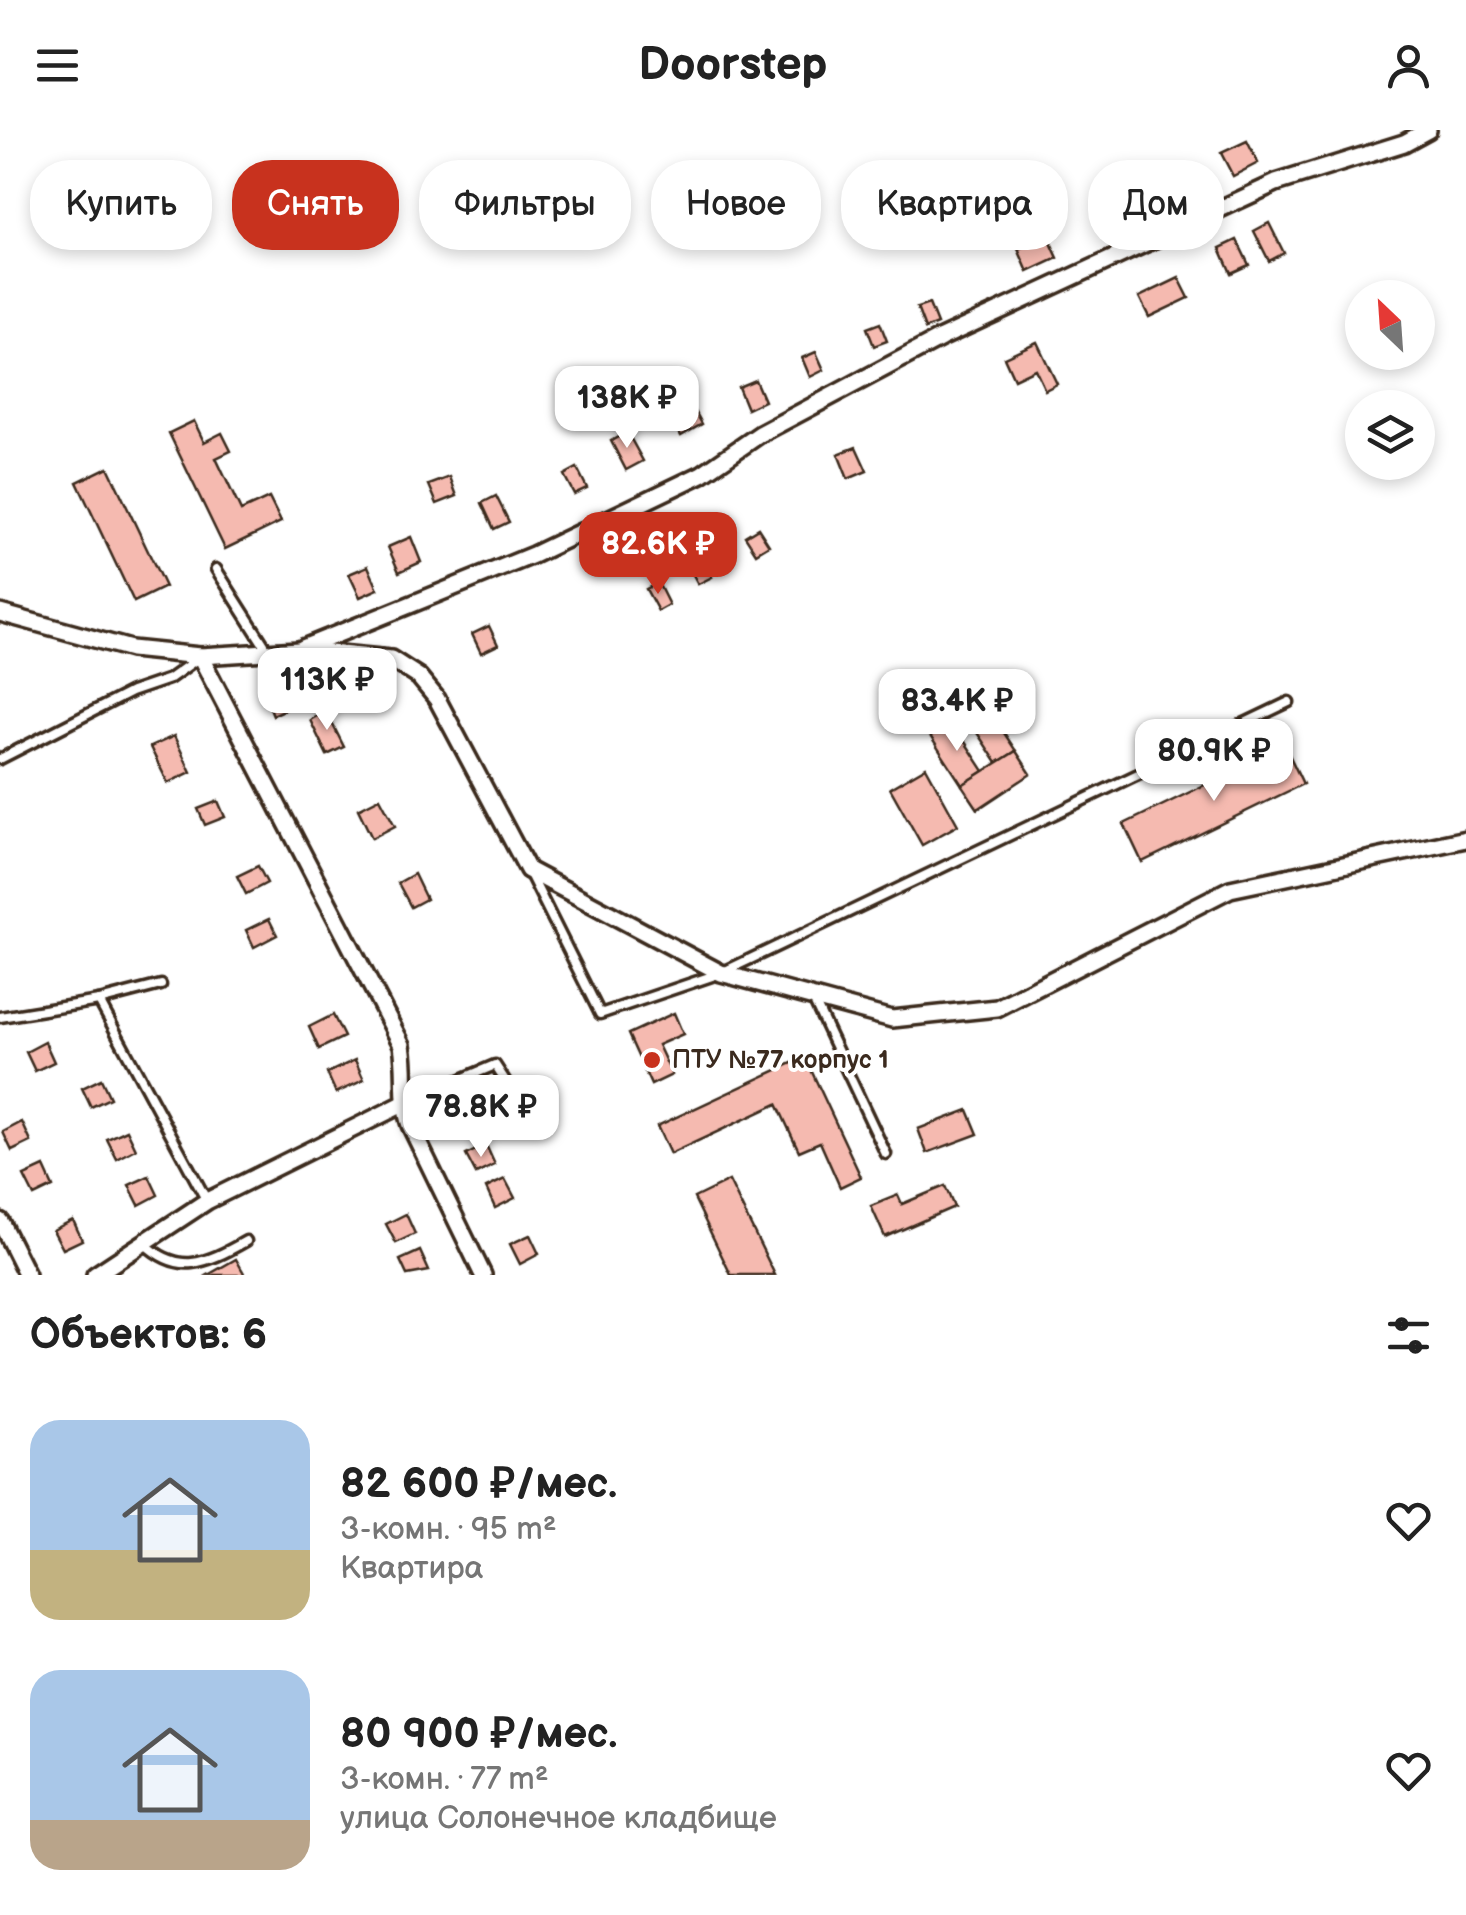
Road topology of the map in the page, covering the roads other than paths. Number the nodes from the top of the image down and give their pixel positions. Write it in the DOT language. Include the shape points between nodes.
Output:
graph roads {
  1 [pos="1428,130"];
  2 [pos="216,569"];
  3 [pos="0,614"];
  4 [pos="299,650"];
  5 [pos="268,651"];
  6 [pos="200,656"];
  7 [pos="1289,702"];
  8 [pos="0,759"];
  9 [pos="1466,839"];
  10 [pos="528,870"];
  11 [pos="721,973"];
  12 [pos="161,985"];
  13 [pos="812,999"];
  14 [pos="100,1001"];
  15 [pos="0,1016"];
  16 [pos="506,1082"];
  17 [pos="403,1104"];
  18 [pos="886,1154"];
  19 [pos="206,1201"];
  20 [pos="0,1221"];
  21 [pos="246,1241"];
  22 [pos="144,1243"];
  23 [pos="27,1275"];
  24 [pos="95,1275"];
  25 [pos="483,1275"];
  1 -- 4 [label="street" via="1404,144 1276,183 941,338 760,434 702,474 533,555"];
  2 -- 5 [label="lane"];
  3 -- 6 [label="street" via="130,650"];
  4 -- 5 [label="street"];
  4 -- 10 [label="street" via="391,659 419,677"];
  5 -- 6 [label="street"];
  6 -- 8 [label="lane" via="169,679"];
  6 -- 17 [label="street" via="402,1045 408,1072"];
  7 -- 11 [label="lane"];
  9 -- 13 [label="street" via="1230,889 997,1008 892,1019"];
  10 -- 11 [label="street"];
  10 -- 11 [label="lane" via="600,1014"];
  11 -- 13 [label="street"];
  12 -- 14 [label="lane"];
  13 -- 18 [label="lane"];
  14 -- 15 [label="lane"];
  14 -- 19 [label="lane"];
  16 -- 17 [label="lane" via="496,1064"];
  17 -- 19 [label="street"];
  17 -- 25 [label="street"];
  19 -- 22 [label="street"];
  20 -- 23 [label="street"];
  21 -- 22 [label="lane" via="195,1270 173,1272"];
  22 -- 24 [label="street"];
}
